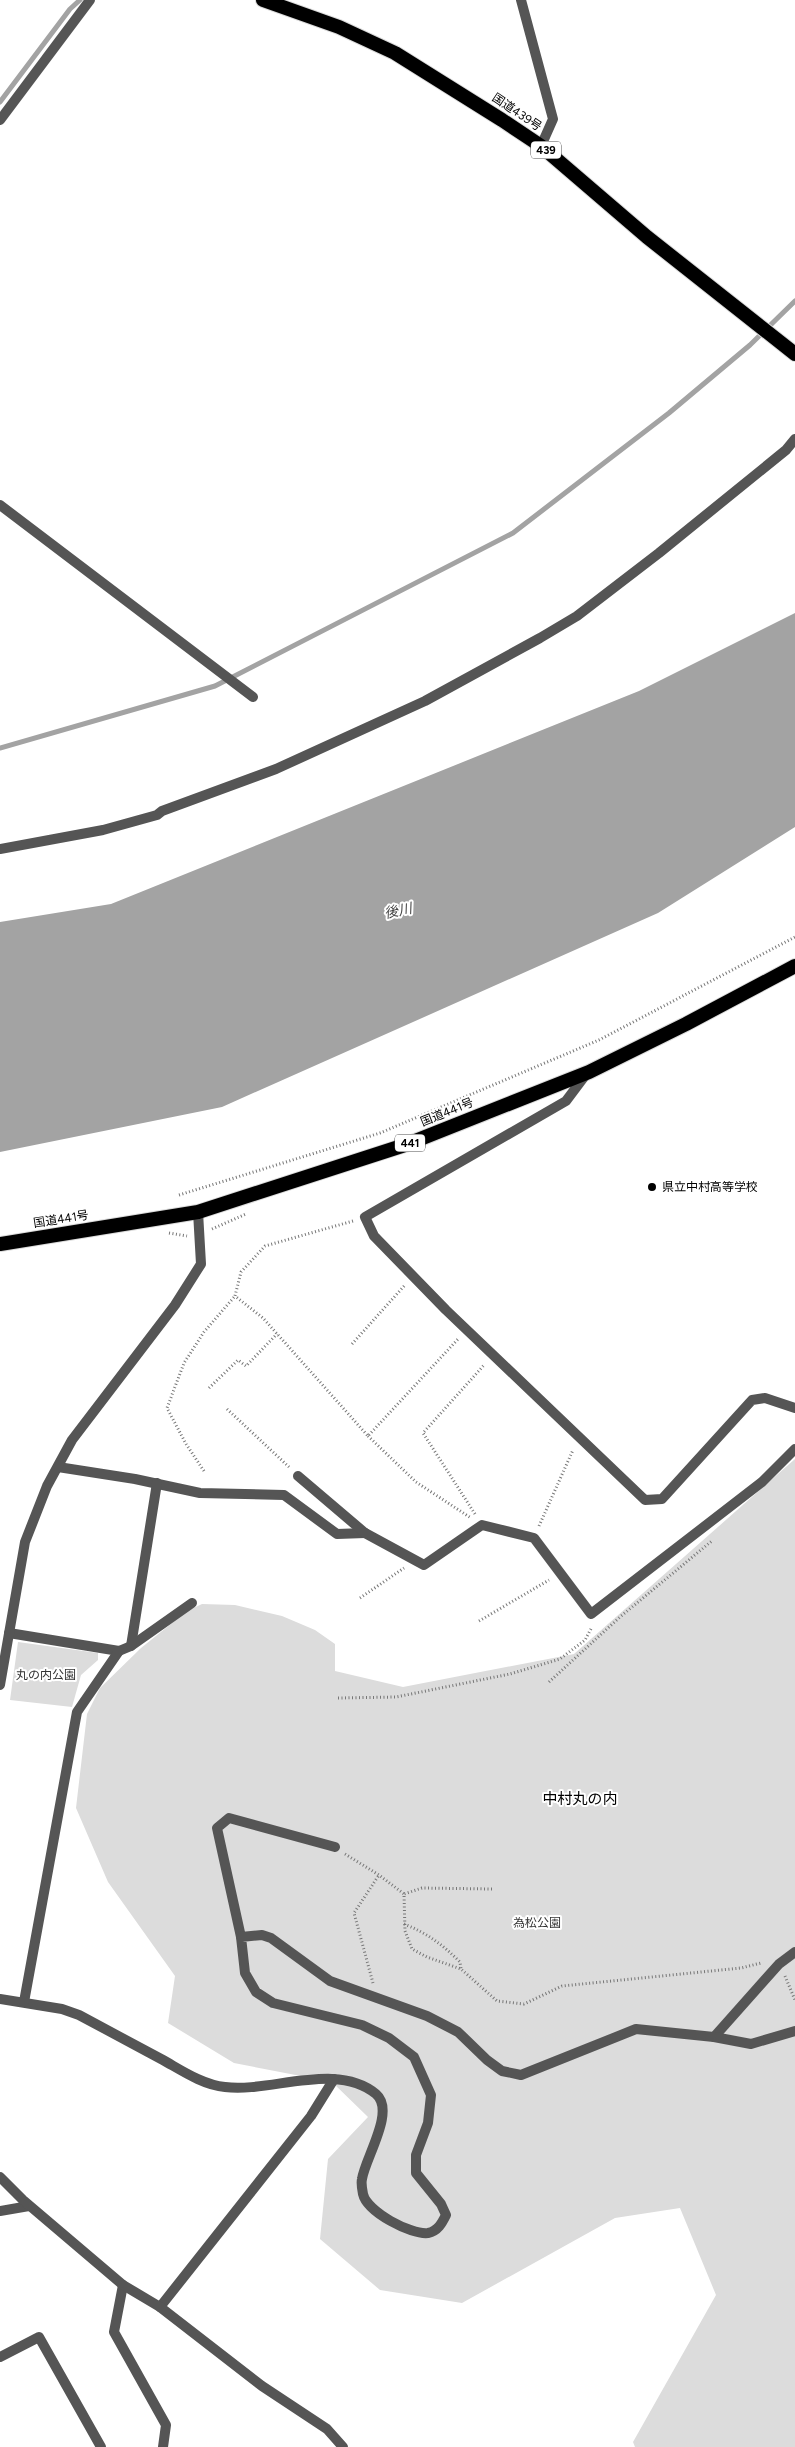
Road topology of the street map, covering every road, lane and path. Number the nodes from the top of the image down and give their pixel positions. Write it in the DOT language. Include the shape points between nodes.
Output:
graph roads {
  1 [pos="90,0"];
  2 [pos="263,0"];
  3 [pos="521,0"];
  4 [pos="0,120"];
  5 [pos="541,146"];
  6 [pos="795,354"];
  7 [pos="795,439"];
  8 [pos="0,505"];
  9 [pos="252,696"];
  10 [pos="0,849"];
  11 [pos="795,937"];
  12 [pos="795,966"];
  13 [pos="589,1072"];
  14 [pos="179,1194"];
  15 [pos="198,1212"];
  16 [pos="365,1218"];
  17 [pos="0,1244"];
  18 [pos="414,1276"];
  19 [pos="234,1296"];
  20 [pos="467,1330"];
  21 [pos="277,1334"];
  22 [pos="352,1344"];
  23 [pos="493,1355"];
  24 [pos="209,1388"];
  25 [pos="795,1408"];
  26 [pos="226,1409"];
  27 [pos="368,1436"];
  28 [pos="579,1437"];
  29 [pos="795,1449"];
  30 [pos="58,1467"];
  31 [pos="204,1471"];
  32 [pos="298,1476"];
  33 [pos="157,1483"];
  34 [pos="482,1525"];
  35 [pos="365,1533"];
  36 [pos="534,1538"];
  37 [pos="714,1538"];
  38 [pos="415,1561"];
  39 [pos="560,1573"];
  40 [pos="360,1598"];
  41 [pos="192,1603"];
  42 [pos="591,1614"];
  43 [pos="479,1622"];
  44 [pos="9,1633"];
  45 [pos="131,1646"];
  46 [pos="119,1650"];
  47 [pos="549,1682"];
  48 [pos="0,1685"];
  49 [pos="338,1698"];
  50 [pos="335,1848"];
  51 [pos="379,1875"];
  52 [pos="492,1890"];
  53 [pos="404,1894"];
  54 [pos="404,1924"];
  55 [pos="241,1937"];
  56 [pos="792,1954"];
  57 [pos="779,1964"];
  58 [pos="461,1969"];
  59 [pos="378,1998"];
  60 [pos="0,1999"];
  61 [pos="795,2000"];
  62 [pos="24,2002"];
  63 [pos="795,2032"];
  64 [pos="714,2037"];
  65 [pos="334,2079"];
  66 [pos="0,2176"];
  67 [pos="29,2206"];
  68 [pos="0,2211"];
  69 [pos="123,2285"];
  70 [pos="160,2307"];
  71 [pos="0,2357"];
  72 [pos="100,2447"];
  73 [pos="163,2447"];
  74 [pos="343,2447"];
  1 -- 4 [label="street"];
  2 -- 5 [label="highway, 国道439号 / 439" via="340,27 395,53"];
  3 -- 5 [label="street" via="553,119"];
  5 -- 6 [label="highway, 国道439号 / 439" via="647,237"];
  7 -- 10 [label="street" via="786,450 577,616 425,701 276,769 162,811 157,816 103,830"];
  8 -- 9 [label="street"];
  11 -- 14 [label="path" via="598,1040 380,1133"];
  12 -- 13 [label="highway, 国道441号 / 441"];
  13 -- 15 [label="highway, 国道441号 / 441" via="405,1145"];
  13 -- 16 [label="street" via="566,1101"];
  15 -- 17 [label="highway, 国道441号 / 441"];
  15 -- 30 [label="street" via="200,1264 175,1305 72,1440"];
  16 -- 18 [label="street" via="374,1236"];
  16 -- 19 [label="path" via="265,1246 241,1272"];
  18 -- 20 [label="street"];
  18 -- 22 [label="path"];
  19 -- 21 [label="path" via="263,1318"];
  19 -- 31 [label="path" via="204,1332 184,1363 167,1408"];
  20 -- 23 [label="street"];
  20 -- 27 [label="path"];
  21 -- 24 [label="path" via="246,1366 238,1360"];
  21 -- 27 [label="path"];
  23 -- 28 [label="street"];
  23 -- 34 [label="path" via="423,1433"];
  25 -- 28 [label="street" via="765,1398 752,1400 662,1499 644,1500"];
  26 -- 32 [label="path"];
  27 -- 34 [label="path" via="416,1482"];
  28 -- 36 [label="path"];
  29 -- 42 [label="street" via="762,1482"];
  30 -- 33 [label="street"];
  30 -- 44 [label="street" via="47,1486 26,1542"];
  32 -- 35 [label="street"];
  33 -- 35 [label="street" via="200,1493 284,1495 337,1534"];
  33 -- 45 [label="street"];
  34 -- 36 [label="street"];
  34 -- 38 [label="street" via="424,1565"];
  35 -- 38 [label="street"];
  36 -- 39 [label="street"];
  37 -- 47 [label="path"];
  38 -- 40 [label="path"];
  39 -- 42 [label="street"];
  39 -- 43 [label="path"];
  41 -- 45 [label="street"];
  42 -- 49 [label="path" via="592,1626 585,1640 560,1658 510,1674 396,1697"];
  44 -- 46 [label="street"];
  44 -- 48 [label="street"];
  45 -- 46 [label="street"];
  46 -- 62 [label="street" via="77,1712"];
  50 -- 51 [label="path"];
  50 -- 55 [label="street" via="229,1818 217,1828"];
  51 -- 53 [label="path"];
  51 -- 59 [label="path" via="354,1913"];
  52 -- 53 [label="path" via="422,1888"];
  53 -- 54 [label="path"];
  54 -- 58 [label="path" via="426,1932 460,1962"];
  54 -- 58 [label="path" via="412,1949"];
  55 -- 59 [label="street" via="262,1935 271,1938 330,1981"];
  55 -- 65 [label="street" via="245,1973 256,1992 273,2003 362,2025 389,2038 414,2057 431,2095 428,2123 416,2155 416,2174 441,2204 446,2215 441,2227 430,2233 415,2232 375,2210 364,2197 361,2180 382,2121 383,2103 378,2095 364,2086"];
  56 -- 57 [label="street"];
  56 -- 58 [label="path" via="741,1968 562,1986 524,2004 497,2001"];
  57 -- 61 [label="path"];
  57 -- 64 [label="street"];
  59 -- 64 [label="street" via="458,2032 502,2071 521,2075 636,2029"];
  60 -- 62 [label="street"];
  62 -- 65 [label="street" via="79,2015 190,2075 222,2087 248,2089"];
  63 -- 64 [label="street" via="751,2044"];
  65 -- 70 [label="street" via="312,2116"];
  66 -- 67 [label="street"];
  67 -- 68 [label="street"];
  67 -- 69 [label="street"];
  69 -- 70 [label="street"];
  69 -- 73 [label="street" via="114,2332 166,2425"];
  70 -- 74 [label="street" via="262,2386 327,2429"];
  71 -- 72 [label="street" via="39,2337"];
}
